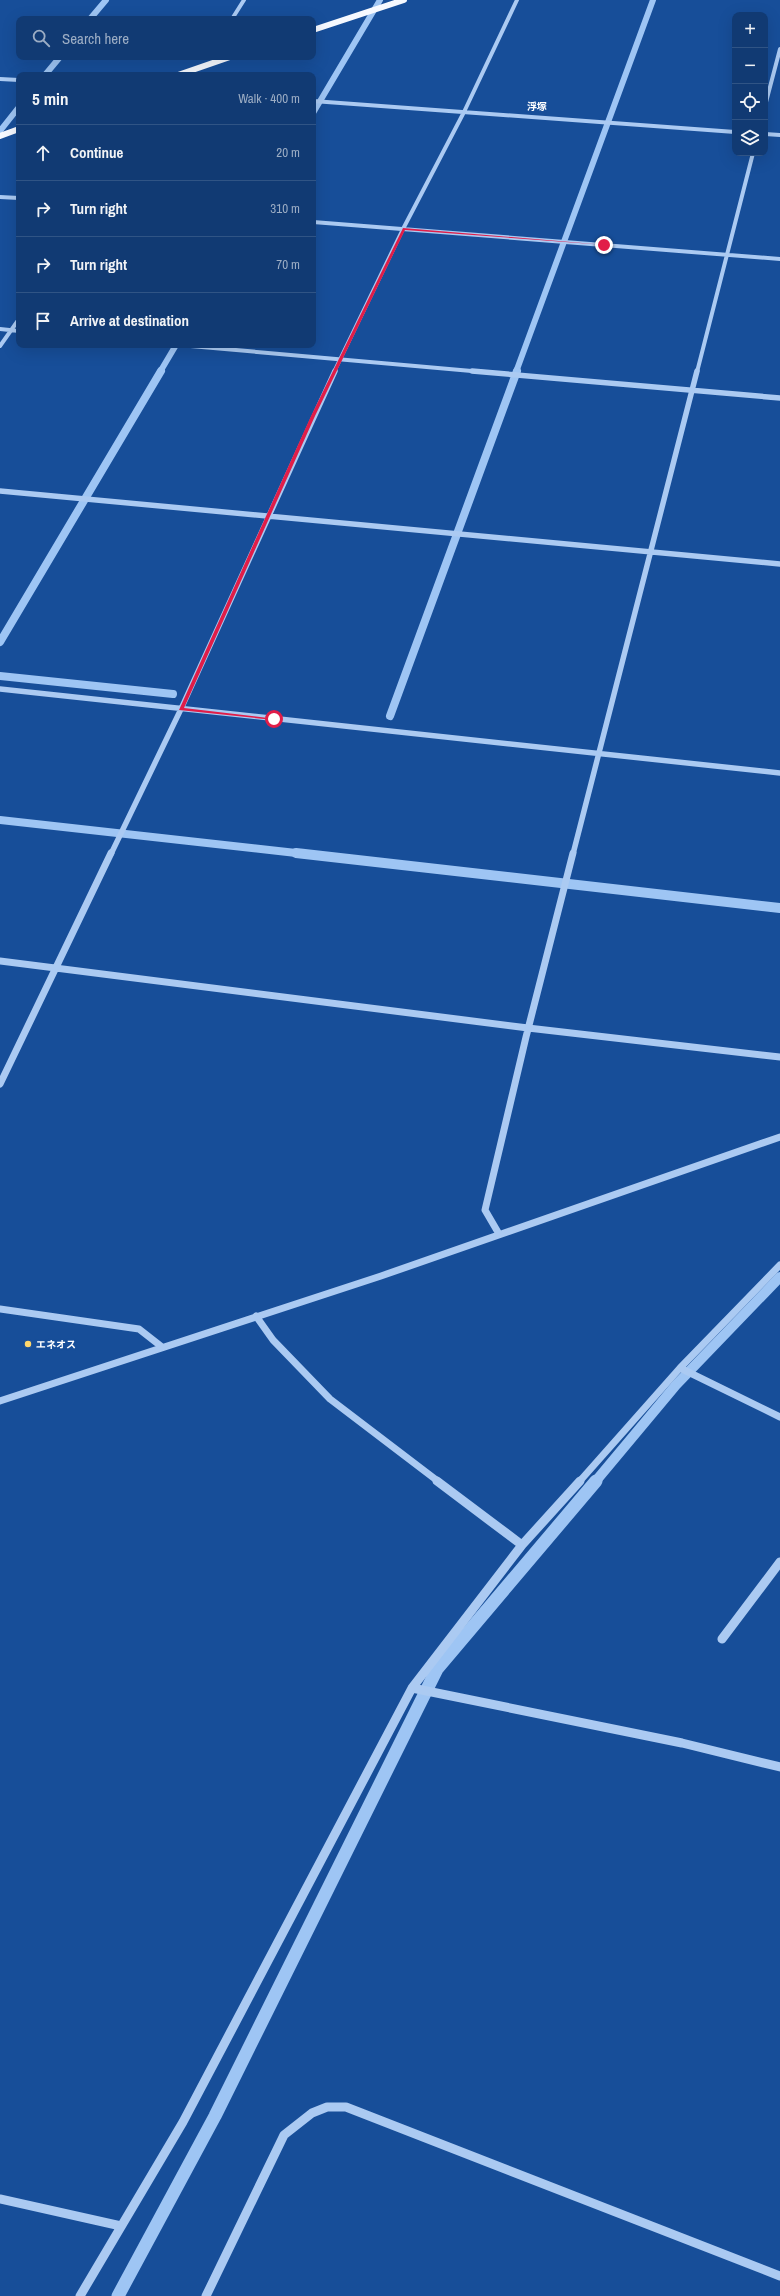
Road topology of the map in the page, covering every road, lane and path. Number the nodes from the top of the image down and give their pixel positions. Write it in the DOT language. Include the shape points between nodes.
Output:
graph roads {
  1 [pos="244,0"];
  2 [pos="404,0"];
  3 [pos="517,0"];
  4 [pos="234,16"];
  5 [pos="316,29"];
  6 [pos="780,49"];
  7 [pos="220,60"];
  8 [pos="186,72"];
  9 [pos="0,79"];
  10 [pos="16,80"];
  11 [pos="768,95"];
  12 [pos="316,101"];
  13 [pos="464,112"];
  14 [pos="16,127"];
  15 [pos="0,130"];
  16 [pos="16,130"];
  17 [pos="732,132"];
  18 [pos="768,134"];
  19 [pos="780,135"];
  20 [pos="0,136"];
  21 [pos="752,156"];
  22 [pos="0,197"];
  23 [pos="16,198"];
  24 [pos="316,222"];
  25 [pos="403,229"];
  26 [pos="727,255"];
  27 [pos="780,259"];
  28 [pos="16,323"];
  29 [pos="0,329"];
  30 [pos="11,330"];
  31 [pos="16,331"];
  32 [pos="0,346"];
  33 [pos="214,348"];
  34 [pos="340,359"];
  35 [pos="692,389"];
  36 [pos="780,398"];
  37 [pos="0,491"];
  38 [pos="266,517"];
  39 [pos="650,551"];
  40 [pos="780,564"];
  41 [pos="0,689"];
  42 [pos="181,709"];
  43 [pos="599,753"];
  44 [pos="780,773"];
  45 [pos="0,961"];
  46 [pos="55,968"];
  47 [pos="528,1028"];
  48 [pos="780,1057"];
  49 [pos="0,1084"];
  50 [pos="780,1137"];
  51 [pos="499,1234"];
  52 [pos="780,1265"];
  53 [pos="0,1309"];
  54 [pos="256,1316"];
  55 [pos="162,1347"];
  56 [pos="680,1368"];
  57 [pos="0,1400"];
  58 [pos="780,1417"];
  59 [pos="522,1545"];
  60 [pos="780,1562"];
  61 [pos="722,1639"];
  62 [pos="412,1688"];
  63 [pos="780,1767"];
  64 [pos="0,2200"];
  65 [pos="121,2226"];
  66 [pos="780,2276"];
  67 [pos="80,2296"];
  68 [pos="206,2296"];
  1 -- 4 [label="street"];
  2 -- 5 [label="main road"];
  3 -- 13 [label="street"];
  6 -- 11 [label="street"];
  7 -- 8 [label="main road"];
  9 -- 10 [label="street"];
  12 -- 13 [label="street"];
  13 -- 17 [label="street"];
  13 -- 25 [label="street"];
  14 -- 15 [label="main road"];
  16 -- 20 [label="main road"];
  18 -- 19 [label="street"];
  21 -- 26 [label="street"];
  22 -- 23 [label="street"];
  24 -- 25 [label="street"];
  25 -- 26 [label="street"];
  25 -- 34 [label="street"];
  26 -- 27 [label="street"];
  26 -- 35 [label="street"];
  28 -- 30 [label="street"];
  29 -- 30 [label="street"];
  30 -- 31 [label="street"];
  30 -- 32 [label="street"];
  33 -- 34 [label="street"];
  34 -- 35 [label="street"];
  34 -- 38 [label="street"];
  35 -- 36 [label="street"];
  35 -- 39 [label="street"];
  37 -- 38 [label="street"];
  38 -- 39 [label="street"];
  38 -- 42 [label="street"];
  39 -- 40 [label="street"];
  39 -- 43 [label="street"];
  41 -- 42 [label="street"];
  42 -- 43 [label="street"];
  42 -- 46 [label="street"];
  43 -- 44 [label="street"];
  43 -- 47 [label="street"];
  45 -- 46 [label="street"];
  46 -- 47 [label="street"];
  46 -- 49 [label="street"];
  47 -- 48 [label="street"];
  47 -- 51 [label="street" via="485,1210"];
  50 -- 51 [label="street"];
  51 -- 54 [label="street" via="381,1276"];
  52 -- 56 [label="street"];
  53 -- 55 [label="street" via="139,1329"];
  54 -- 55 [label="street"];
  54 -- 59 [label="street" via="273,1340 330,1399"];
  55 -- 57 [label="street"];
  56 -- 58 [label="street"];
  56 -- 59 [label="street"];
  59 -- 62 [label="street"];
  60 -- 61 [label="street"];
  62 -- 63 [label="street" via="682,1743"];
  62 -- 65 [label="street" via="183,2122"];
  64 -- 65 [label="street"];
  65 -- 67 [label="street"];
  66 -- 68 [label="street" via="354,2110 330,2105 305,2115 284,2135"];
}
